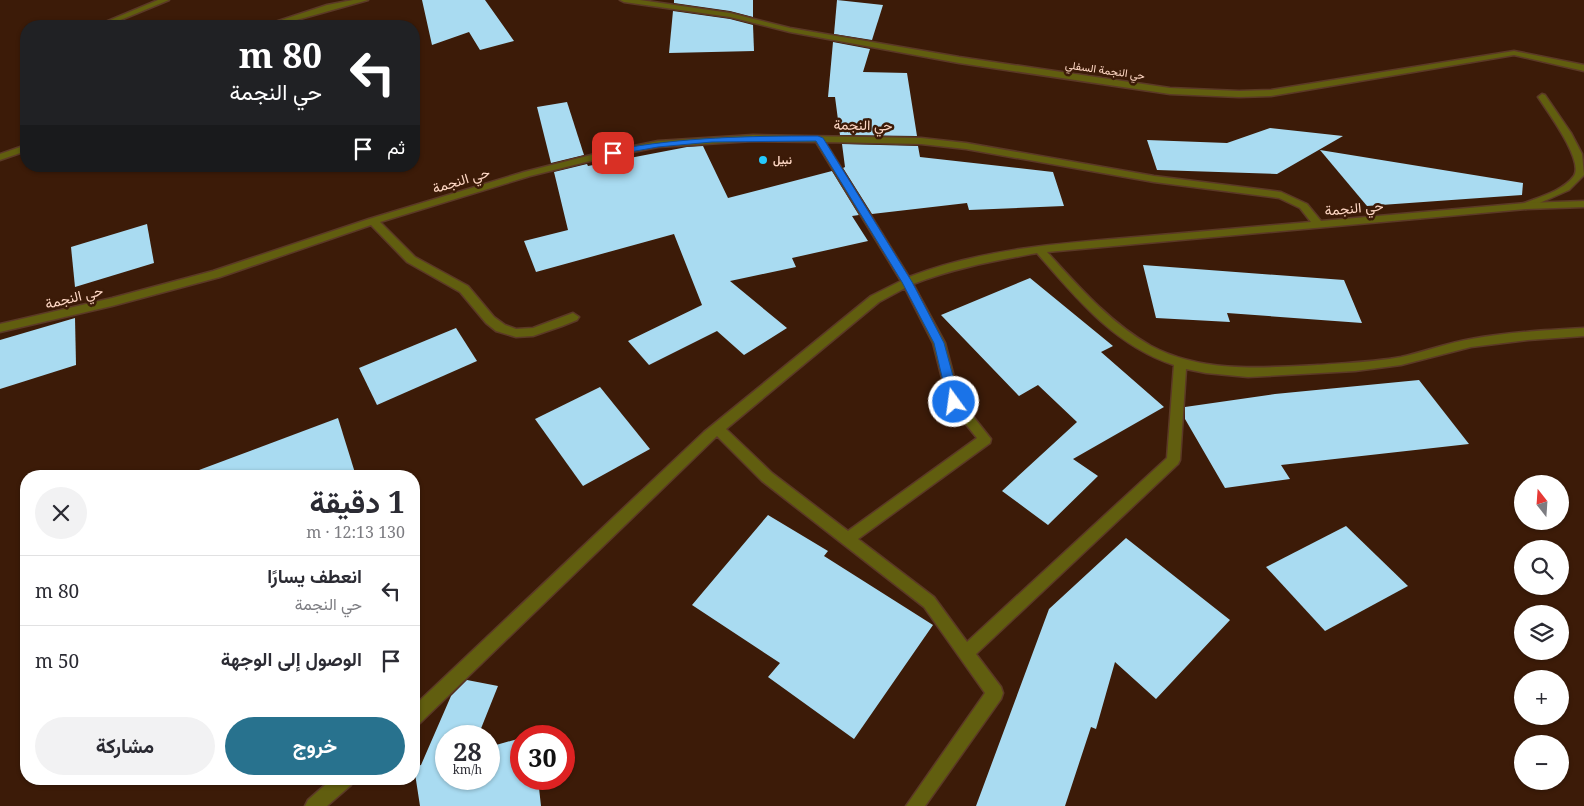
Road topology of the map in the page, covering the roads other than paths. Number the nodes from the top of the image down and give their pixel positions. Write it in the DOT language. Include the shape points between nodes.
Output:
graph roads {
  1 [pos="166,0"];
  2 [pos="364,0"];
  3 [pos="624,0"];
  4 [pos="115,20"];
  5 [pos="287,20"];
  6 [pos="1584,68"];
  7 [pos="1542,97"];
  8 [pos="818,138"];
  9 [pos="20,150"];
  10 [pos="0,157"];
  11 [pos="1584,204"];
  12 [pos="1526,206"];
  13 [pos="373,221"];
  14 [pos="1318,225"];
  15 [pos="1039,249"];
  16 [pos="907,282"];
  17 [pos="573,317"];
  18 [pos="0,328"];
  19 [pos="1584,332"];
  20 [pos="1180,364"];
  21 [pos="718,429"];
  22 [pos="848,540"];
  23 [pos="966,653"];
  24 [pos="420,712"];
  25 [pos="338,785"];
  26 [pos="314,806"];
  27 [pos="915,806"];
  1 -- 4 [label="street"];
  2 -- 5 [label="street"];
  3 -- 6 [label="street, حي النجمة السفلي" via="730,15 790,30 960,60 1170,91 1271,93 1514,53"];
  7 -- 12 [label="street" via="1580,156 1581,171 1575,180 1559,191"];
  8 -- 13 [label="street, حي النجمة" via="658,144 527,174"];
  8 -- 14 [label="street, حي النجمة" via="921,141 966,146 1154,179 1264,191 1297,200 1309,209"];
  8 -- 16 [label="street"];
  9 -- 10 [label="street"];
  11 -- 12 [label="street, حي النجمة"];
  12 -- 14 [label="street, حي النجمة"];
  13 -- 17 [label="street" via="416,264 470,294 490,320 506,331 540,330"];
  13 -- 18 [label="street, حي النجمة" via="216,274"];
  14 -- 15 [label="street"];
  15 -- 16 [label="street" via="969,262"];
  15 -- 20 [label="street" via="1114,326 1147,349"];
  16 -- 21 [label="street" via="875,300"];
  16 -- 22 [label="street" via="939,343 954,402 985,439"];
  19 -- 20 [label="street" via="1521,335 1400,361 1348,368 1251,373 1219,372"];
  20 -- 23 [label="street" via="1173,460"];
  21 -- 22 [label="street" via="767,477"];
  21 -- 24 [label="street"];
  22 -- 23 [label="street" via="929,602"];
  23 -- 27 [label="street" via="995,693"];
  25 -- 26 [label="street"];
}
